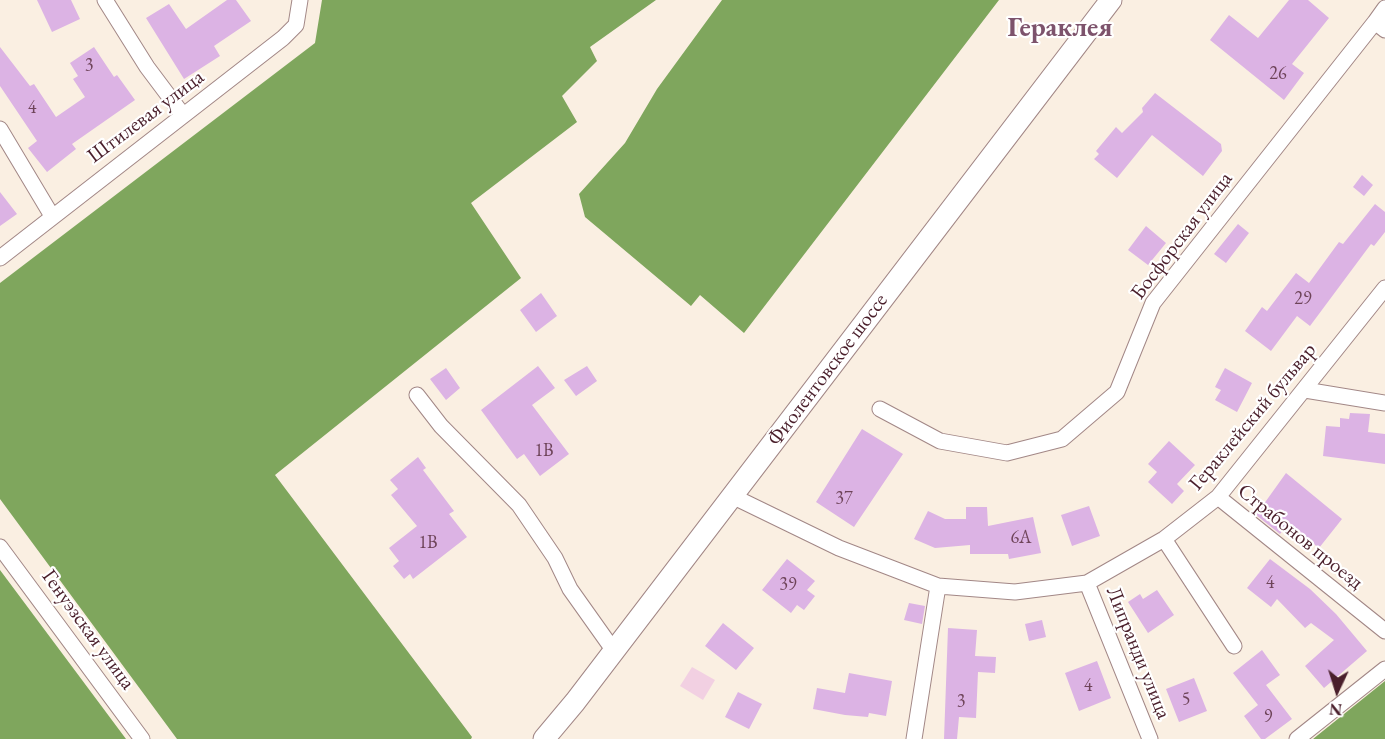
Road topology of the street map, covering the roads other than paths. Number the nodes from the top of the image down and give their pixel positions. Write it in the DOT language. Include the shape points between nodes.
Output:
graph roads {
  1 [pos="105,0"];
  2 [pos="300,0"];
  3 [pos="1111,0"];
  4 [pos="1385,8"];
  5 [pos="1380,26"];
  6 [pos="183,115"];
  7 [pos="0,129"];
  8 [pos="52,216"];
  9 [pos="0,258"];
  10 [pos="1385,288"];
  11 [pos="1305,390"];
  12 [pos="417,395"];
  13 [pos="1385,403"];
  14 [pos="880,409"];
  15 [pos="732,496"];
  16 [pos="1218,497"];
  17 [pos="1164,539"];
  18 [pos="0,547"];
  19 [pos="1087,583"];
  20 [pos="938,586"];
  21 [pos="1385,631"];
  22 [pos="1234,646"];
  23 [pos="614,651"];
  24 [pos="1385,669"];
  25 [pos="142,739"];
  26 [pos="544,739"];
  27 [pos="914,739"];
  28 [pos="1150,739"];
  29 [pos="1297,739"];
  1 -- 6 [label="street"];
  2 -- 6 [label="street, Штилевая улица" via="296,25 283,38"];
  3 -- 15 [label="main road, Фиолентовское шоссе"];
  4 -- 5 [label="street, Босфорская улица"];
  5 -- 14 [label="street, Босфорская улица" via="1153,303 1117,392 1062,439 1007,453 940,441"];
  6 -- 8 [label="street, Штилевая улица"];
  7 -- 8 [label="street"];
  8 -- 9 [label="street, Штилевая улица"];
  10 -- 11 [label="street, Гераклейский бульвар"];
  11 -- 13 [label="street"];
  11 -- 16 [label="street, Гераклейский бульвар"];
  12 -- 23 [label="street" via="441,426 519,505 555,558 570,589"];
  15 -- 20 [label="street, Гераклейский бульвар" via="839,548"];
  15 -- 23 [label="main road, Фиолентовское шоссе"];
  16 -- 17 [label="street, Гераклейский бульвар"];
  16 -- 21 [label="street, Страбонов проезд"];
  17 -- 19 [label="street, Гераклейский бульвар"];
  17 -- 22 [label="street"];
  18 -- 25 [label="street, Генуэзская улица"];
  19 -- 20 [label="street, Гераклейский бульвар" via="1015,592"];
  19 -- 28 [label="street, Липранди улица"];
  20 -- 27 [label="street"];
  23 -- 26 [label="main road, Фиолентовское шоссе"];
  24 -- 29 [label="street"];
}
